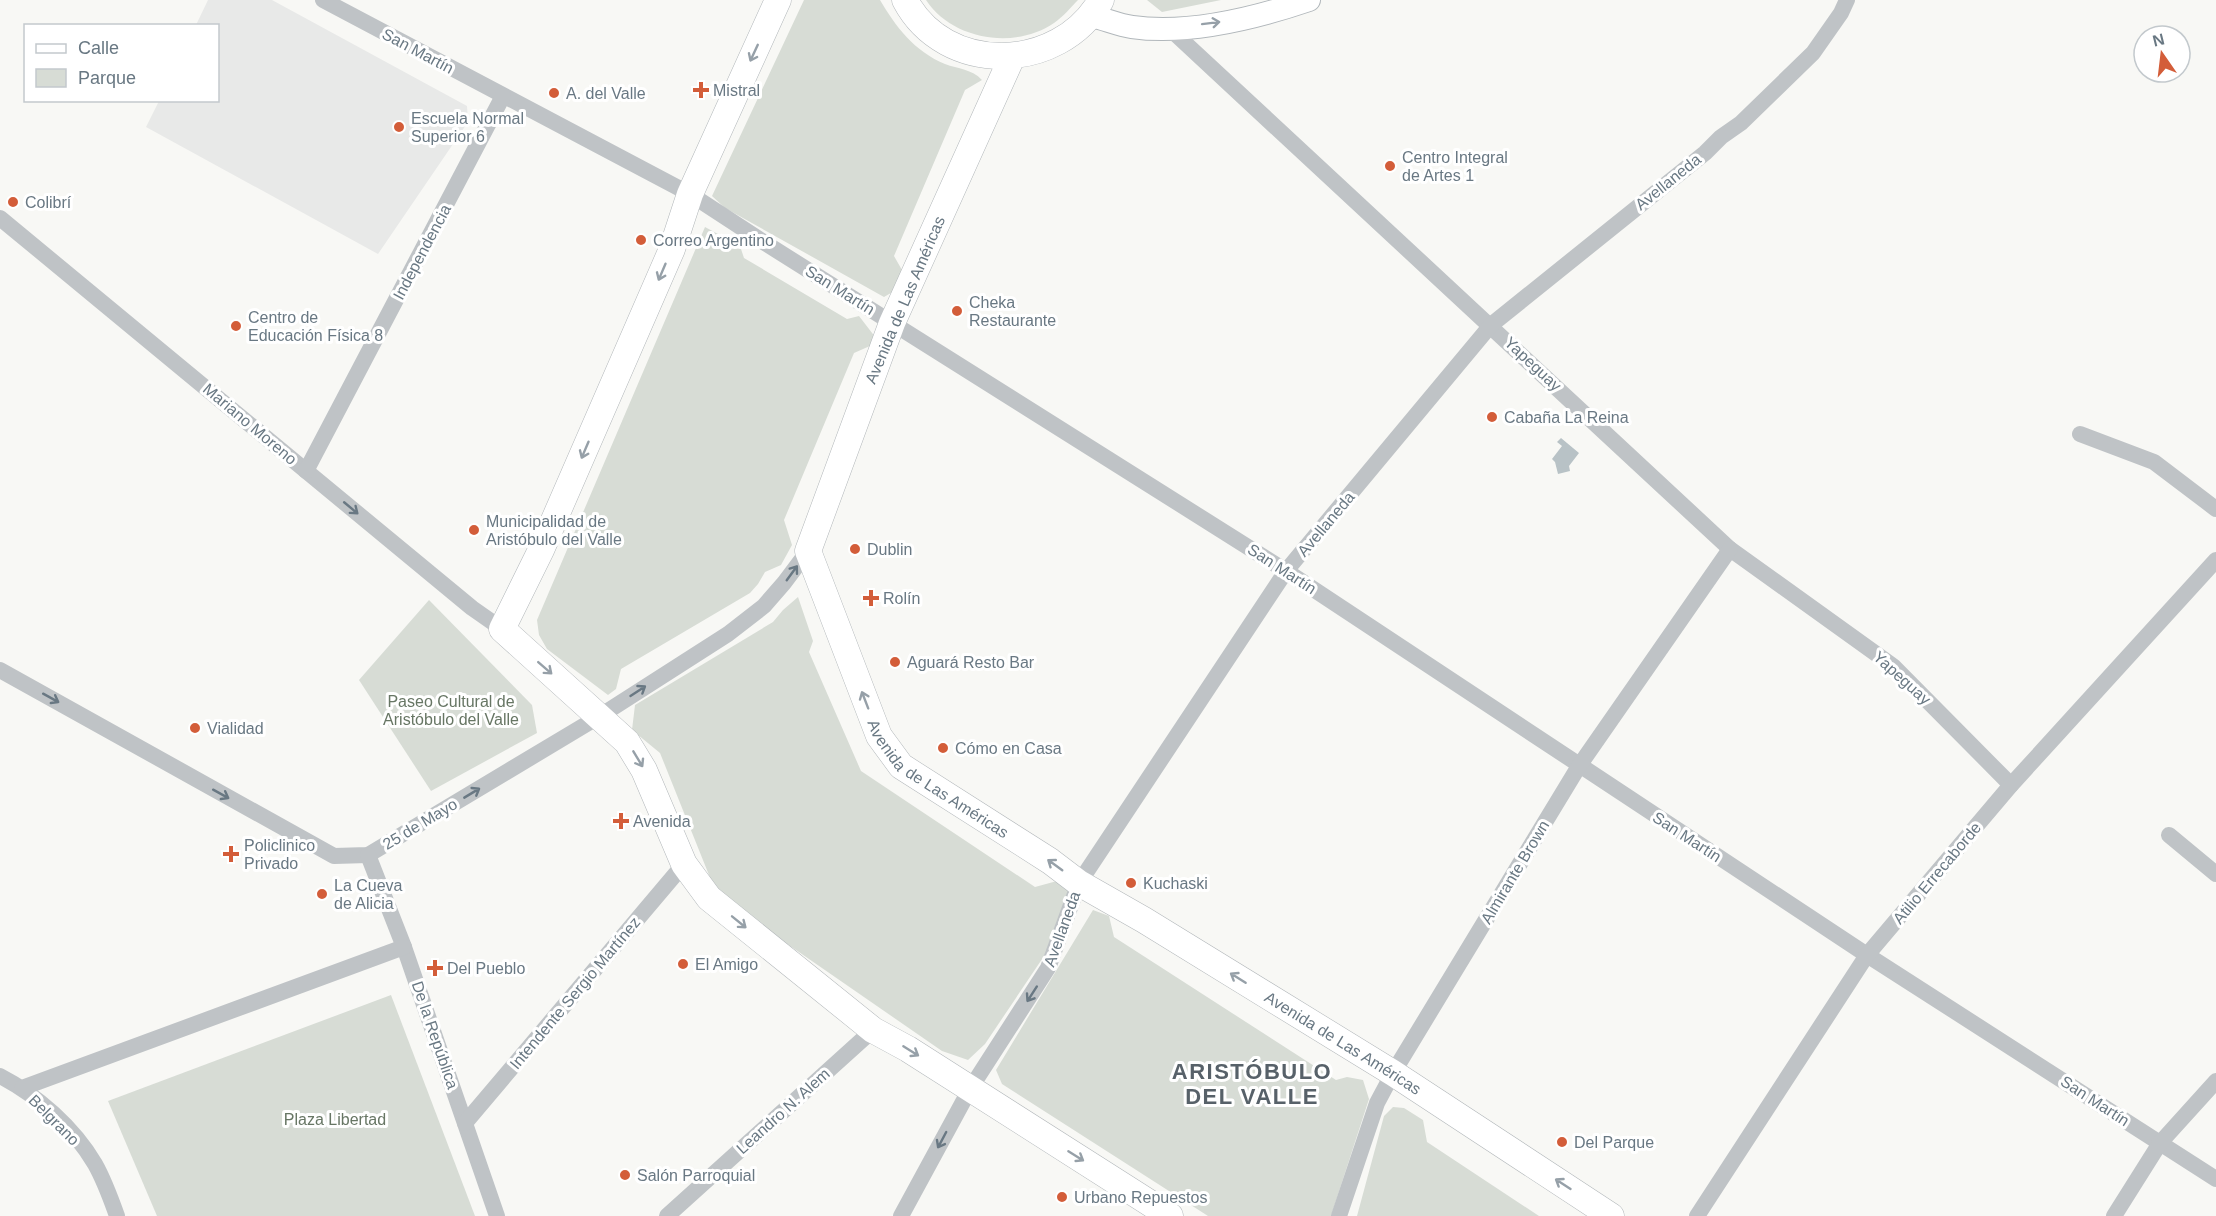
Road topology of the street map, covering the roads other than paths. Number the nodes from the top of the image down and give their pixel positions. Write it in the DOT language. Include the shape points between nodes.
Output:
graph roads {
  1 [pos="778,0"];
  2 [pos="905,0"];
  3 [pos="1309,0"];
  4 [pos="1847,0"];
  5 [pos="326,1"];
  6 [pos="1096,8"];
  7 [pos="1170,29"];
  8 [pos="1012,57"];
  9 [pos="503,96"];
  10 [pos="690,194"];
  11 [pos="0,218"];
  12 [pos="892,323"];
  13 [pos="1491,325"];
  14 [pos="2080,434"];
  15 [pos="306,471"];
  16 [pos="2216,509"];
  17 [pos="1730,549"];
  18 [pos="808,551"];
  19 [pos="2216,560"];
  20 [pos="1286,571"];
  21 [pos="502,629"];
  22 [pos="0,670"];
  23 [pos="600,716"];
  24 [pos="1579,766"];
  25 [pos="2011,785"];
  26 [pos="2169,835"];
  27 [pos="368,855"];
  28 [pos="684,864"];
  29 [pos="2216,874"];
  30 [pos="1079,883"];
  31 [pos="404,947"];
  32 [pos="1867,955"];
  33 [pos="873,1030"];
  34 [pos="1393,1073"];
  35 [pos="0,1076"];
  36 [pos="2216,1081"];
  37 [pos="22,1088"];
  38 [pos="970,1089"];
  39 [pos="465,1123"];
  40 [pos="2160,1143"];
  41 [pos="2216,1179"];
  42 [pos="113,1212"];
  43 [pos="497,1216"];
  44 [pos="667,1216"];
  45 [pos="901,1216"];
  46 [pos="1170,1216"];
  47 [pos="1339,1216"];
  48 [pos="1611,1216"];
  49 [pos="1697,1216"];
  50 [pos="2114,1216"];
  1 -- 10 [label="main road, one-way"];
  2 -- 8 [label="main road" via="911,12 939,38 974,53"];
  7 -- 3 [label="main road, one-way" via="1251,18"];
  4 -- 13 [label="street, Avellaneda" via="1813,53 1741,123"];
  5 -- 9 [label="street, San Martín"];
  6 -- 7 [label="main road" via="1131,27"];
  6 -- 8 [label="main road" via="1069,36 1041,50"];
  7 -- 13 [label="street, Yapeguay"];
  8 -- 12 [label="main road, Avenida de Las Américas"];
  9 -- 10 [label="street, San Martín"];
  9 -- 15 [label="street, Independencia"];
  10 -- 12 [label="street, San Martín"];
  10 -- 21 [label="main road, one-way" via="663,270 542,550"];
  11 -- 15 [label="street, Mariano Moreno"];
  12 -- 18 [label="main road, Avenida de Las Américas"];
  12 -- 20 [label="street, San Martín"];
  13 -- 17 [label="street, Yapeguay"];
  13 -- 20 [label="street, Avellaneda"];
  14 -- 16 [label="street" via="2154,462"];
  15 -- 21 [label="street, Mariano Moreno, one-way"];
  17 -- 24 [label="street, Almirante Brown"];
  17 -- 25 [label="street, Yapeguay" via="1893,666"];
  23 -- 18 [label="street, 25 de Mayo, one-way" via="750,618 784,584"];
  30 -- 18 [label="main road, Avenida de Las Américas, one-way" via="901,766 879,736"];
  19 -- 25 [label="street, Atilio Errecaborde"];
  20 -- 24 [label="street, San Martín"];
  20 -- 30 [label="street, Avellaneda"];
  21 -- 23 [label="main road, one-way"];
  22 -- 27 [label="street, 25 de Mayo, one-way" via="334,856"];
  27 -- 23 [label="street, 25 de Mayo, one-way"];
  23 -- 28 [label="main road, one-way" via="627,742 644,770"];
  24 -- 32 [label="street, San Martín"];
  24 -- 34 [label="street, Almirante Brown"];
  25 -- 32 [label="street, Atilio Errecaborde"];
  26 -- 29 [label="street"];
  27 -- 31 [label="street, De la República"];
  28 -- 33 [label="main road, one-way" via="710,898"];
  28 -- 39 [label="street, Intendente Sergio Martínez"];
  34 -- 30 [label="main road, Avenida de Las Américas, one-way"];
  30 -- 38 [label="street, Avellaneda, one-way" via="1048,968"];
  31 -- 37 [label="street"];
  31 -- 39 [label="street, De la República"];
  32 -- 40 [label="street, San Martín"];
  32 -- 49 [label="street, Atilio Errecaborde"];
  33 -- 38 [label="main road, one-way"];
  33 -- 44 [label="street, Leandro N. Alem"];
  34 -- 47 [label="street, Almirante Brown" via="1377,1103"];
  48 -- 34 [label="main road, Avenida de Las Américas, one-way"];
  35 -- 37 [label="street, Belgrano"];
  36 -- 40 [label="street"];
  37 -- 42 [label="street, Belgrano" via="67,1128 95,1164"];
  38 -- 45 [label="street, Avellaneda, one-way"];
  38 -- 46 [label="main road, one-way"];
  39 -- 43 [label="street, De la República"];
  40 -- 41 [label="street, San Martín"];
  40 -- 50 [label="street"];
}
